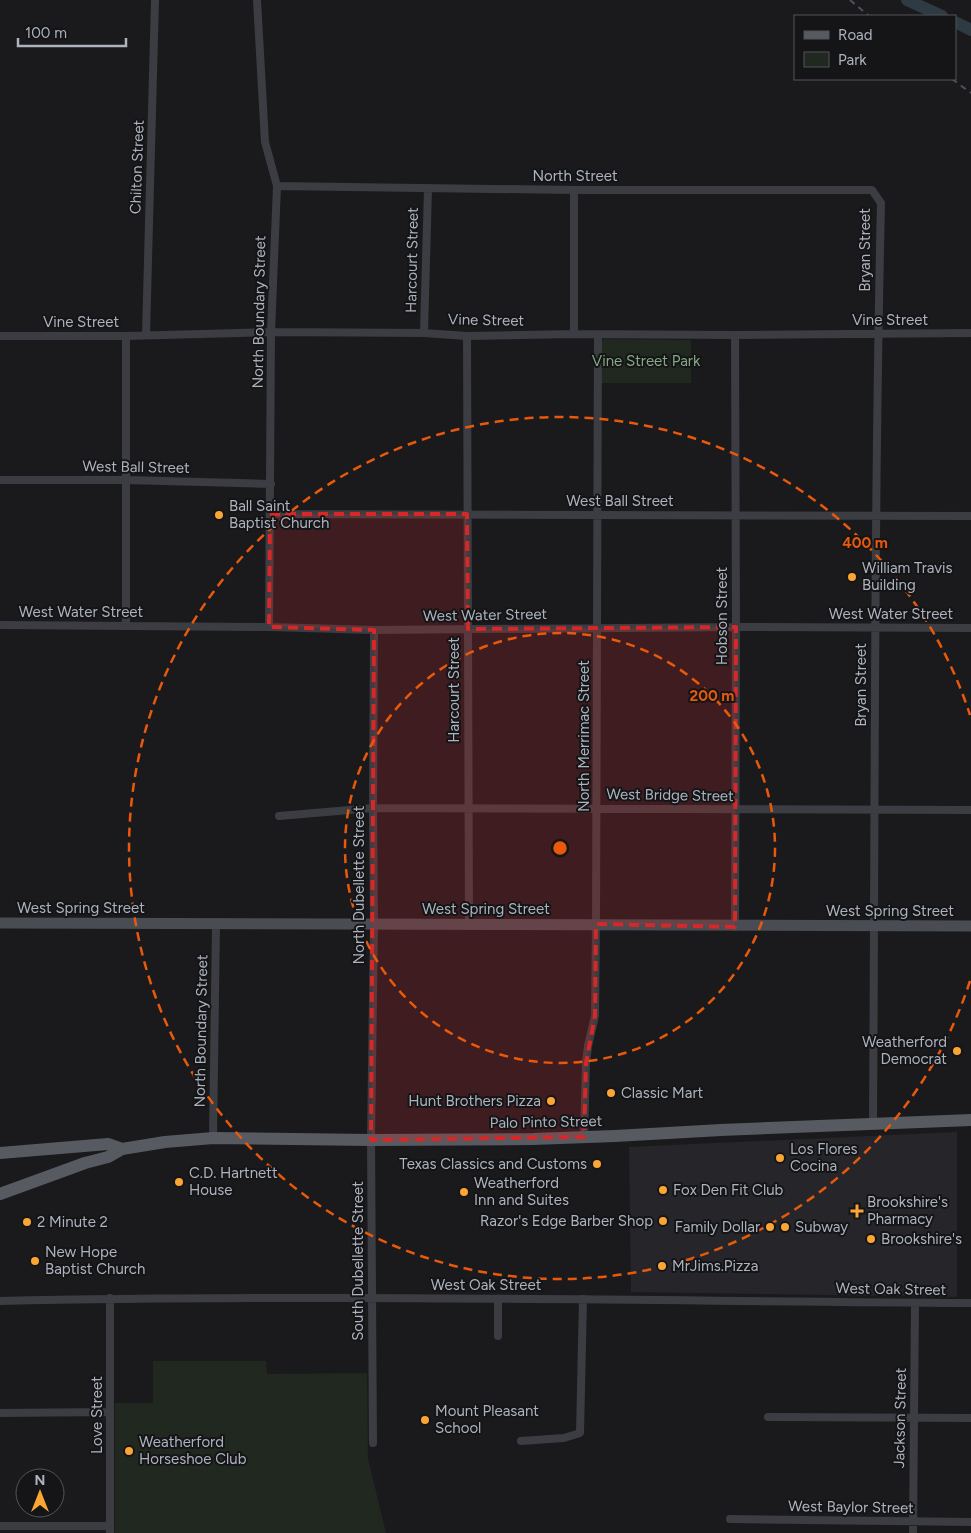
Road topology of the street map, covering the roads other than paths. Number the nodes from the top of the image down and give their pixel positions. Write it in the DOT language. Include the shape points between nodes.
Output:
graph roads {
  1 [pos="155,0"];
  2 [pos="257,0"];
  3 [pos="277,186"];
  4 [pos="428,188"];
  5 [pos="574,190"];
  6 [pos="872,190"];
  7 [pos="271,332"];
  8 [pos="424,333"];
  9 [pos="971,333"];
  10 [pos="574,334"];
  11 [pos="598,334"];
  12 [pos="878,334"];
  13 [pos="146,335"];
  14 [pos="735,335"];
  15 [pos="0,336"];
  16 [pos="126,336"];
  17 [pos="467,336"];
  18 [pos="0,480"];
  19 [pos="126,480"];
  20 [pos="271,484"];
  21 [pos="270,514"];
  22 [pos="467,514"];
  23 [pos="597,515"];
  24 [pos="736,515"];
  25 [pos="876,515"];
  26 [pos="971,516"];
  27 [pos="0,625"];
  28 [pos="126,626"];
  29 [pos="269,627"];
  30 [pos="736,627"];
  31 [pos="875,627"];
  32 [pos="597,628"];
  33 [pos="971,628"];
  34 [pos="468,629"];
  35 [pos="374,630"];
  36 [pos="373,808"];
  37 [pos="597,808"];
  38 [pos="468,809"];
  39 [pos="736,810"];
  40 [pos="874,810"];
  41 [pos="971,810"];
  42 [pos="279,816"];
  43 [pos="0,923"];
  44 [pos="216,924"];
  45 [pos="374,924"];
  46 [pos="470,924"];
  47 [pos="596,924"];
  48 [pos="735,926"];
  49 [pos="875,926"];
  50 [pos="971,926"];
  51 [pos="971,1120"];
  52 [pos="873,1124"];
  53 [pos="584,1137"];
  54 [pos="213,1138"];
  55 [pos="371,1140"];
  56 [pos="0,1153"];
  57 [pos="85,1155"];
  58 [pos="0,1194"];
  59 [pos="110,1298"];
  60 [pos="372,1298"];
  61 [pos="498,1299"];
  62 [pos="583,1299"];
  63 [pos="0,1301"];
  64 [pos="915,1303"];
  65 [pos="971,1303"];
  66 [pos="498,1336"];
  67 [pos="110,1412"];
  68 [pos="0,1413"];
  69 [pos="768,1416"];
  70 [pos="913,1418"];
  71 [pos="971,1418"];
  72 [pos="521,1441"];
  73 [pos="373,1443"];
  74 [pos="730,1519"];
  75 [pos="912,1522"];
  76 [pos="971,1522"];
  77 [pos="0,1526"];
  78 [pos="110,1530"];
  79 [pos="912,1533"];
  1 -- 13 [label="street, Chilton Street"];
  2 -- 3 [label="street, North Boundary Street" via="266,142"];
  3 -- 4 [label="street, North Street"];
  3 -- 7 [label="street, North Boundary Street"];
  4 -- 5 [label="street, North Street"];
  4 -- 8 [label="street, Harcourt Street"];
  5 -- 6 [label="street, North Street"];
  5 -- 10 [label="street"];
  6 -- 12 [label="street, Bryan Street" via="880,203"];
  7 -- 8 [label="street, Vine Street"];
  7 -- 13 [label="street, Vine Street"];
  7 -- 20 [label="street, North Boundary Street"];
  8 -- 17 [label="street, Vine Street"];
  9 -- 12 [label="street, Vine Street"];
  10 -- 11 [label="street, Vine Street"];
  10 -- 17 [label="street, Vine Street"];
  11 -- 14 [label="street, Vine Street"];
  11 -- 23 [label="street, North Merrimac Street"];
  12 -- 14 [label="street, Vine Street"];
  12 -- 25 [label="street, Bryan Street"];
  13 -- 16 [label="street, Vine Street"];
  14 -- 24 [label="street, Hobson Street"];
  15 -- 16 [label="street, Vine Street"];
  16 -- 19 [label="street"];
  17 -- 22 [label="street, Harcourt Street"];
  18 -- 19 [label="street, West Ball Street"];
  19 -- 20 [label="street, West Ball Street"];
  19 -- 28 [label="street"];
  20 -- 21 [label="street, North Boundary Street"];
  21 -- 22 [label="street, West Ball Street"];
  21 -- 29 [label="street, North Boundary Street"];
  22 -- 23 [label="street, West Ball Street"];
  22 -- 34 [label="street, Harcourt Street"];
  23 -- 24 [label="street, West Ball Street"];
  23 -- 32 [label="street, North Merrimac Street"];
  24 -- 25 [label="street, West Ball Street"];
  24 -- 30 [label="street, Hobson Street"];
  25 -- 26 [label="street, West Ball Street"];
  25 -- 31 [label="street, Bryan Street"];
  27 -- 28 [label="street, West Water Street"];
  28 -- 29 [label="street, West Water Street"];
  29 -- 35 [label="street, West Water Street"];
  30 -- 31 [label="street, West Water Street"];
  30 -- 32 [label="street, West Water Street"];
  30 -- 39 [label="street, Hobson Street"];
  31 -- 33 [label="street, West Water Street"];
  31 -- 40 [label="street, Bryan Street"];
  32 -- 34 [label="street, West Water Street"];
  32 -- 37 [label="street, North Merrimac Street"];
  34 -- 35 [label="street, West Water Street"];
  34 -- 38 [label="street, Harcourt Street"];
  35 -- 36 [label="street, North Dubellette Street"];
  36 -- 38 [label="street, West Bridge Street"];
  36 -- 42 [label="street, West Bridge Street"];
  36 -- 45 [label="street, North Dubellette Street"];
  37 -- 38 [label="street, West Bridge Street"];
  37 -- 39 [label="street, West Bridge Street"];
  37 -- 47 [label="street, North Merrimac Street"];
  38 -- 46 [label="street, Harcourt Street"];
  39 -- 40 [label="street, West Bridge Street"];
  39 -- 48 [label="street, Hobson Street"];
  40 -- 41 [label="street, West Bridge Street"];
  40 -- 49 [label="street, Bryan Street"];
  43 -- 44 [label="street, West Spring Street"];
  44 -- 45 [label="street, West Spring Street"];
  44 -- 54 [label="street, North Boundary Street"];
  45 -- 46 [label="street, West Spring Street"];
  45 -- 55 [label="street, North Dubellette Street"];
  46 -- 47 [label="street, West Spring Street"];
  47 -- 48 [label="street, West Spring Street"];
  47 -- 53 [label="street, North Merrimac Street" via="594,1016 586,1063"];
  48 -- 49 [label="street, West Spring Street"];
  49 -- 50 [label="street, West Spring Street"];
  49 -- 52 [label="street, Bryan Street"];
  51 -- 52 [label="main road, Palo Pinto Street"];
  52 -- 53 [label="main road, Palo Pinto Street"];
  53 -- 55 [label="main road, Palo Pinto Street"];
  54 -- 55 [label="main road, Palo Pinto Street"];
  54 -- 57 [label="main road, Palo Pinto Street" via="122,1148 108,1144"];
  55 -- 60 [label="street, South Dubellette Street"];
  56 -- 57 [label="main road, Palo Pinto Street"];
  57 -- 58 [label="main road, Palo Pinto Street" via="48,1176"];
  59 -- 60 [label="street, West Oak Street"];
  59 -- 63 [label="street, West Oak Street"];
  59 -- 67 [label="street, Love Street"];
  60 -- 61 [label="street, West Oak Street"];
  60 -- 73 [label="street, South Dubellette Street"];
  61 -- 62 [label="street, West Oak Street"];
  61 -- 66 [label="street"];
  62 -- 64 [label="street, West Oak Street"];
  62 -- 72 [label="street" via="580,1433 564,1438"];
  64 -- 65 [label="street, West Oak Street"];
  64 -- 70 [label="street, Jackson Street"];
  67 -- 68 [label="street"];
  67 -- 78 [label="street, Love Street"];
  69 -- 70 [label="street"];
  70 -- 71 [label="street"];
  70 -- 75 [label="street, Jackson Street"];
  74 -- 75 [label="street, West Baylor Street"];
  75 -- 76 [label="street, West Baylor Street"];
  75 -- 79 [label="street, Jackson Street"];
  77 -- 78 [label="street"];
}
